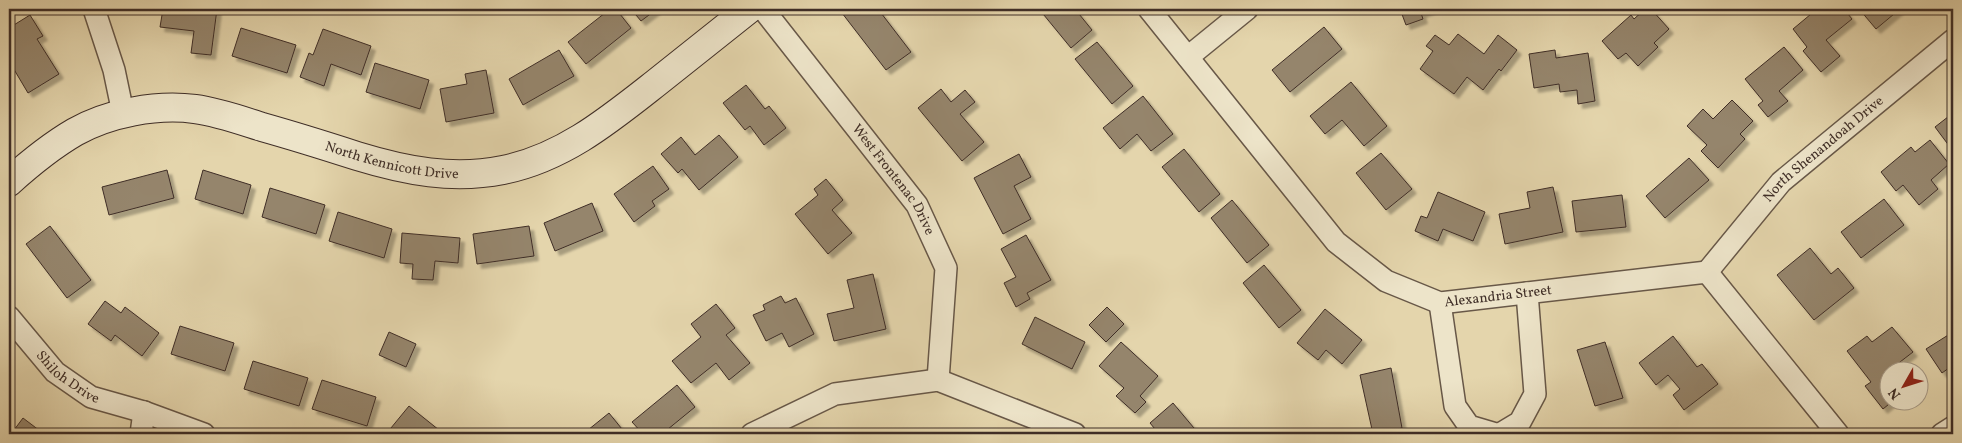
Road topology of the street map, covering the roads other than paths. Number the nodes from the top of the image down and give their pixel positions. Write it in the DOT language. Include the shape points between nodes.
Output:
graph roads {
  1 [pos="94,9"];
  2 [pos="749,9"];
  3 [pos="763,9"];
  4 [pos="1149,9"];
  5 [pos="1247,9"];
  6 [pos="1953,40"];
  7 [pos="1188,57"];
  8 [pos="123,113"];
  9 [pos="9,182"];
  10 [pos="1707,272"];
  11 [pos="1527,293"];
  12 [pos="1440,304"];
  13 [pos="9,317"];
  14 [pos="938,380"];
  15 [pos="144,412"];
  16 [pos="1953,427"];
  17 [pos="141,434"];
  18 [pos="204,434"];
  19 [pos="752,434"];
  20 [pos="1075,434"];
  21 [pos="1496,434"];
  22 [pos="1500,434"];
  23 [pos="1838,434"];
  24 [pos="1942,434"];
  1 -- 8 [label="street" via="114,70"];
  2 -- 8 [label="street, North Kennicott Drive" via="610,120 580,140 531,162 484,173 451,175 395,167 225,115 194,109"];
  3 -- 14 [label="street, West Frontenac Drive" via="917,205 946,268"];
  4 -- 7 [label="street, Alexandria Street"];
  5 -- 7 [label="street"];
  6 -- 10 [label="street, North Shenandoah Drive" via="1781,182"];
  7 -- 12 [label="street, Alexandria Street" via="1336,242 1386,281"];
  8 -- 9 [label="street, North Kennicott Drive" via="76,132 35,159"];
  10 -- 11 [label="street, Alexandria Street"];
  10 -- 23 [label="street"];
  11 -- 12 [label="street, Alexandria Street"];
  11 -- 22 [label="street" via="1535,394 1520,422"];
  12 -- 21 [label="street" via="1455,406 1469,426"];
  13 -- 15 [label="street, Shiloh Drive" via="55,372 91,397"];
  14 -- 19 [label="street" via="835,394"];
  14 -- 20 [label="street"];
  15 -- 17 [label="street"];
  15 -- 18 [label="street, Shiloh Drive"];
  16 -- 24 [label="street"];
}
